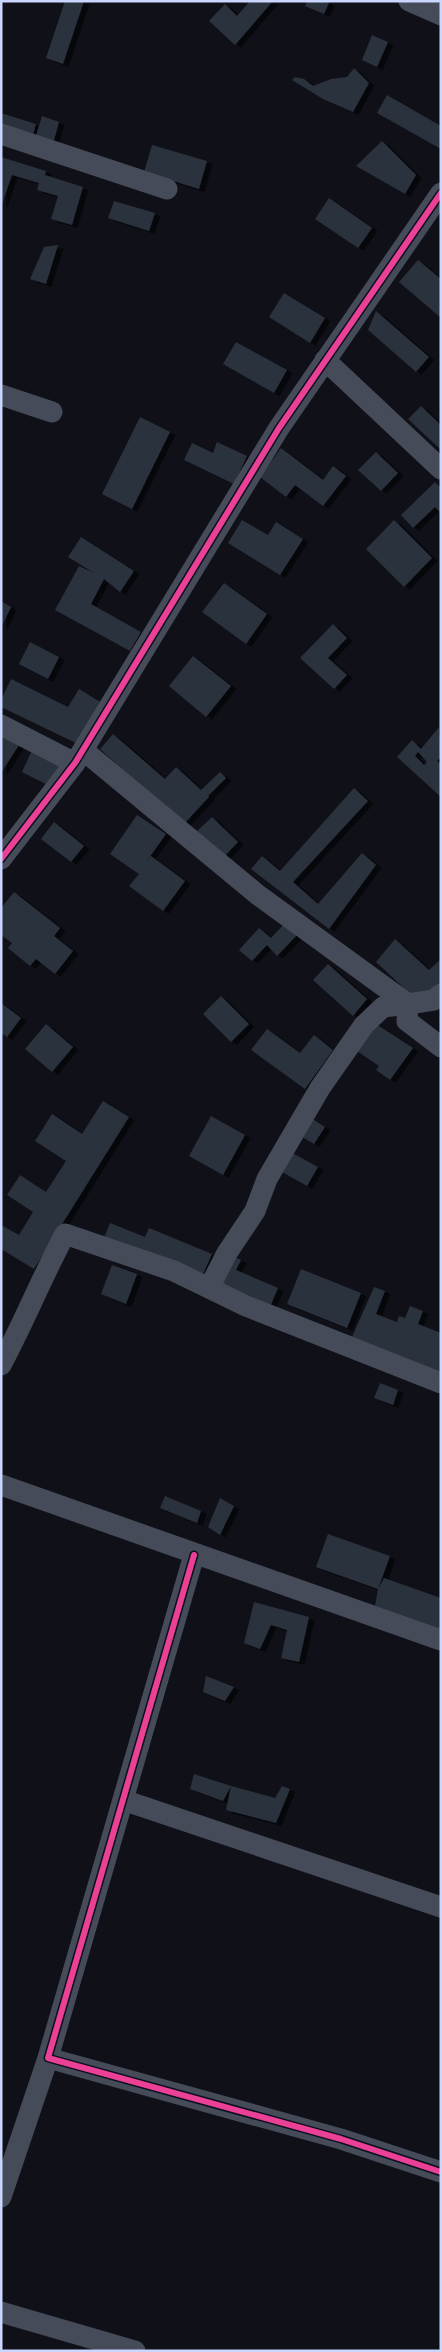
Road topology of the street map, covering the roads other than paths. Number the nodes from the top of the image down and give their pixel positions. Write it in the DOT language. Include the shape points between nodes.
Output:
graph roads {
  1 [pos="409,1"];
  2 [pos="441,15"];
  3 [pos="1,134"];
  4 [pos="167,189"];
  5 [pos="441,193"];
  6 [pos="326,360"];
  7 [pos="1,396"];
  8 [pos="52,412"];
  9 [pos="441,469"];
  10 [pos="1,725"];
  11 [pos="79,757"];
  12 [pos="1,860"];
  13 [pos="441,994"];
  14 [pos="408,1004"];
  15 [pos="441,1047"];
  16 [pos="209,1288"];
  17 [pos="1,1365"];
  18 [pos="441,1383"];
  19 [pos="1,1486"];
  20 [pos="194,1555"];
  21 [pos="441,1640"];
  22 [pos="123,1800"];
  23 [pos="441,1907"];
  24 [pos="48,2058"];
  25 [pos="441,2172"];
  26 [pos="1,2198"];
  27 [pos="1,2312"];
  28 [pos="135,2351"];
  1 -- 2 [label="street"];
  3 -- 4 [label="street"];
  5 -- 6 [label="street"];
  6 -- 9 [label="street"];
  6 -- 11 [label="street" via="279,428"];
  7 -- 8 [label="street"];
  10 -- 11 [label="street"];
  11 -- 12 [label="street"];
  11 -- 14 [label="street" via="258,895"];
  13 -- 14 [label="street" via="434,1000"];
  14 -- 15 [label="street" via="408,1021"];
  14 -- 16 [label="street" via="384,1007 364,1025 293,1131 267,1179 255,1211"];
  16 -- 17 [label="street" via="174,1271 65,1234"];
  16 -- 18 [label="street" via="246,1306"];
  19 -- 20 [label="street"];
  20 -- 21 [label="street"];
  20 -- 22 [label="street"];
  22 -- 23 [label="street"];
  22 -- 24 [label="street"];
  24 -- 25 [label="street" via="341,2139"];
  24 -- 26 [label="street"];
  27 -- 28 [label="street"];
}
